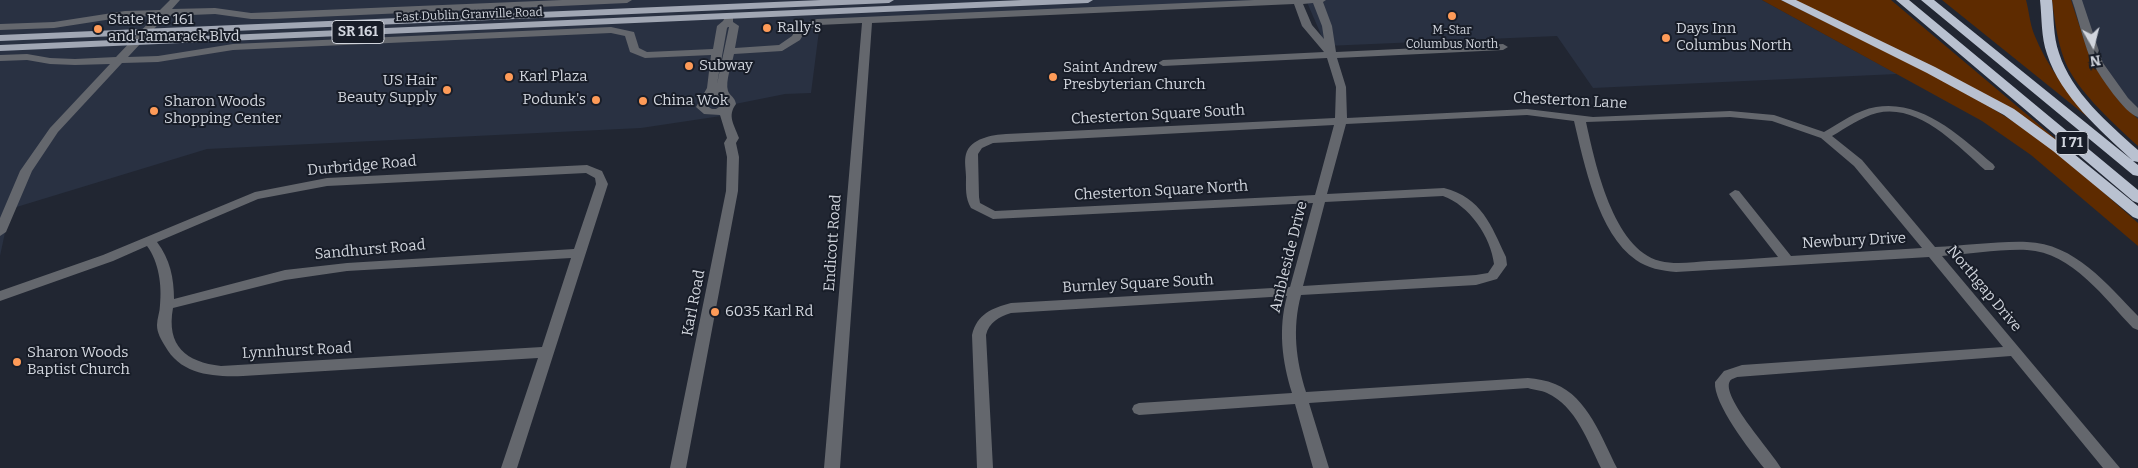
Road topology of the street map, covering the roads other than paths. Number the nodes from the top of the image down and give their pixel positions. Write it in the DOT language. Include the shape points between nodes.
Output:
graph roads {
  1 [pos="174,0"];
  2 [pos="627,0"];
  3 [pos="889,0"];
  4 [pos="1088,0"];
  5 [pos="1317,0"];
  6 [pos="1321,0"];
  7 [pos="1787,0"];
  8 [pos="1902,0"];
  9 [pos="1927,0"];
  10 [pos="2046,0"];
  11 [pos="2077,0"];
  12 [pos="1297,1"];
  13 [pos="733,9"];
  14 [pos="162,13"];
  15 [pos="866,20"];
  16 [pos="0,27"];
  17 [pos="146,31"];
  18 [pos="0,38"];
  19 [pos="136,42"];
  20 [pos="0,43"];
  21 [pos="1502,46"];
  22 [pos="0,48"];
  23 [pos="729,51"];
  24 [pos="717,52"];
  25 [pos="1331,54"];
  26 [pos="0,58"];
  27 [pos="119,60"];
  28 [pos="1163,63"];
  29 [pos="724,96"];
  30 [pos="706,99"];
  31 [pos="726,108"];
  32 [pos="710,112"];
  33 [pos="2138,114"];
  34 [pos="1579,118"];
  35 [pos="1341,121"];
  36 [pos="1825,136"];
  37 [pos="730,143"];
  38 [pos="2138,158"];
  39 [pos="1989,167"];
  40 [pos="2138,172"];
  41 [pos="1736,194"];
  42 [pos="1320,198"];
  43 [pos="2138,198"];
  44 [pos="2138,214"];
  45 [pos="1004,216"];
  46 [pos="0,232"];
  47 [pos="149,240"];
  48 [pos="580,253"];
  49 [pos="1932,253"];
  50 [pos="1788,261"];
  51 [pos="1497,272"];
  52 [pos="1296,290"];
  53 [pos="0,296"];
  54 [pos="166,306"];
  55 [pos="2138,325"];
  56 [pos="547,352"];
  57 [pos="2015,352"];
  58 [pos="1300,398"];
  59 [pos="1139,409"];
  60 [pos="509,468"];
  61 [pos="678,468"];
  62 [pos="832,468"];
  63 [pos="984,468"];
  64 [pos="1321,468"];
  65 [pos="1609,468"];
  66 [pos="1772,468"];
  67 [pos="2112,468"];
  1 -- 14 [label="street"];
  2 -- 14 [label="street, East Dublin Granville Road" via="271,16 215,11"];
  3 -- 13 [label="main road, East Dublin Granville Road / SR 161"];
  4 -- 13 [label="main road, East Dublin Granville Road / SR 161"];
  5 -- 6 [label="street"];
  5 -- 12 [label="street"];
  5 -- 25 [label="street, Ambleside Drive" via="1327,26"];
  7 -- 44 [label="highway" via="2009,112"];
  8 -- 43 [label="highway, I 71"];
  9 -- 40 [label="highway, I 71"];
  10 -- 38 [label="highway" via="2054,54 2068,83"];
  11 -- 33 [label="street" via="2098,62 2124,100"];
  12 -- 15 [label="street"];
  12 -- 25 [label="street, Ambleside Drive" via="1307,26"];
  13 -- 17 [label="main road, East Dublin Granville Road / SR 161"];
  13 -- 19 [label="main road, East Dublin Granville Road / SR 161"];
  13 -- 23 [label="street" via="734,26"];
  13 -- 24 [label="street" via="722,26"];
  14 -- 16 [label="street, East Dublin Granville Road" via="125,14 54,25"];
  14 -- 17 [label="street"];
  15 -- 23 [label="street" via="811,24 802,28 796,38 782,48"];
  15 -- 62 [label="street, Endicott Road"];
  17 -- 18 [label="main road, East Dublin Granville Road / SR 161"];
  17 -- 19 [label="street"];
  17 -- 20 [label="main road" via="117,36"];
  19 -- 22 [label="main road, East Dublin Granville Road / SR 161"];
  19 -- 27 [label="street"];
  21 -- 25 [label="street"];
  23 -- 29 [label="street" via="722,88"];
  24 -- 27 [label="street, East Dublin Granville Road" via="645,55 634,50 630,34 611,30 233,47 174,57"];
  24 -- 30 [label="street" via="712,88"];
  25 -- 28 [label="street"];
  25 -- 35 [label="street, Ambleside Drive" via="1341,87"];
  26 -- 27 [label="street, East Dublin Granville Road" via="27,57 69,62"];
  27 -- 46 [label="street" via="54,130 30,165"];
  29 -- 30 [label="street"];
  29 -- 31 [label="street, Karl Road" via="732,102"];
  30 -- 32 [label="street, Karl Road" via="701,107"];
  31 -- 32 [label="street"];
  31 -- 37 [label="street, Karl Road" via="725,116 733,138"];
  32 -- 37 [label="street, Karl Road" via="718,118 725,140"];
  34 -- 35 [label="street, Chesterton Lane" via="1527,112"];
  34 -- 36 [label="street, Chesterton Lane" via="1622,120 1730,114 1774,118"];
  34 -- 50 [label="street, Newbury Drive" via="1598,192 1614,224 1635,254 1652,264 1676,268"];
  35 -- 42 [label="street, Ambleside Drive"];
  35 -- 45 [label="street, Chesterton Square South" via="997,139 979,145 973,151 972,197 974,205 992,215"];
  36 -- 39 [label="street" via="1877,110 1895,108 1937,126"];
  36 -- 49 [label="street, Northgap Drive" via="1858,163"];
  37 -- 61 [label="street, Karl Road" via="734,157 732,191"];
  41 -- 50 [label="street"];
  42 -- 45 [label="street, Chesterton Square North"];
  42 -- 51 [label="street, Chesterton Square North" via="1435,192 1456,196 1476,210 1500,257 1501,265"];
  42 -- 52 [label="street, Ambleside Drive"];
  47 -- 48 [label="street, Durbridge Road" via="255,196 327,182 587,169 596,172 602,184"];
  47 -- 53 [label="street, Durbridge Road"];
  47 -- 54 [label="street, Lynnhurst Road" via="157,250 167,278"];
  48 -- 54 [label="street, Sandhurst Road" via="347,266 285,275"];
  48 -- 56 [label="street"];
  49 -- 50 [label="street, Newbury Drive"];
  49 -- 55 [label="street, Newbury Drive" via="2028,246 2057,253 2086,271"];
  49 -- 57 [label="street, Northgap Drive"];
  51 -- 52 [label="street, Burnley Square South" via="1476,280"];
  52 -- 58 [label="street, Ambleside Drive" via="1288,340"];
  52 -- 63 [label="street, Burnley Square South" via="997,311 986,319 979,335"];
  54 -- 56 [label="street, Lynnhurst Road" via="164,329 174,353 185,363 220,372"];
  56 -- 60 [label="street"];
  57 -- 66 [label="street" via="1742,370 1728,375 1722,387 1727,402"];
  57 -- 67 [label="street, Northgap Drive"];
  58 -- 59 [label="street"];
  58 -- 64 [label="street, Ambleside Drive"];
  58 -- 65 [label="street" via="1528,383 1551,387 1577,408"];
}
